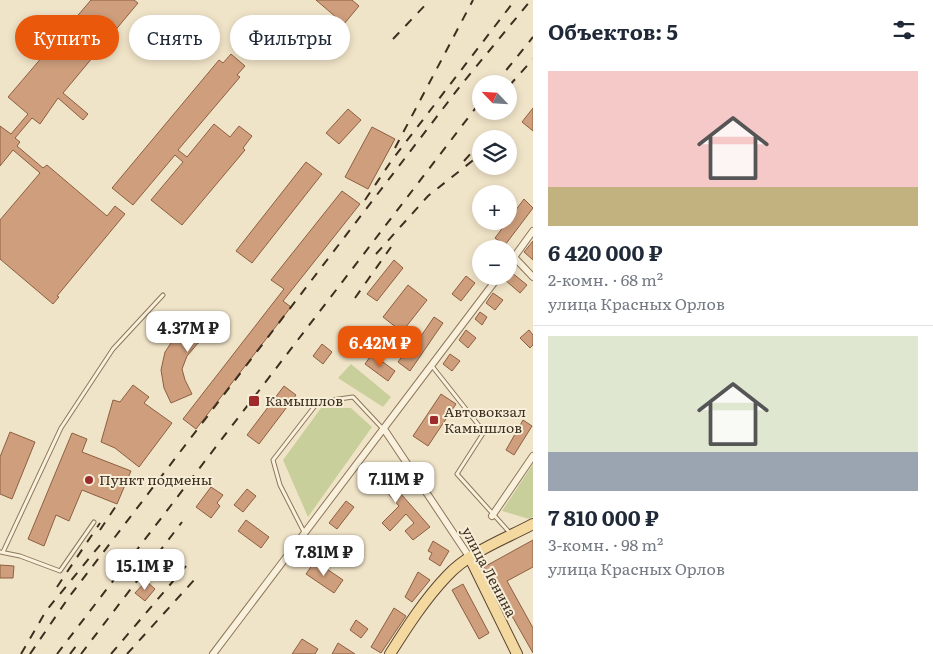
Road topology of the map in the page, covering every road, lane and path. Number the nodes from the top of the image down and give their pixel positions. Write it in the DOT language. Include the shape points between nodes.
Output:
graph roads {
  1 [pos="533,231"];
  2 [pos="517,253"];
  3 [pos="517,260"];
  4 [pos="533,277"];
  5 [pos="493,285"];
  6 [pos="163,295"];
  7 [pos="432,366"];
  8 [pos="384,429"];
  9 [pos="533,456"];
  10 [pos="492,516"];
  11 [pos="94,522"];
  12 [pos="533,524"];
  13 [pos="305,534"];
  14 [pos="512,536"];
  15 [pos="1,552"];
  16 [pos="470,558"];
  17 [pos="213,654"];
  18 [pos="390,654"];
  19 [pos="517,654"];
  1 -- 2 [label="street"];
  3 -- 4 [label="street"];
  5 -- 7 [label="street"];
  6 -- 15 [label="lane" via="113,349 61,428"];
  7 -- 8 [label="street"];
  7 -- 10 [label="lane" via="484,432 457,474"];
  8 -- 13 [label="street"];
  8 -- 13 [label="lane" via="353,398 318,402 273,460 280,485"];
  8 -- 16 [label="street, улица Ленина"];
  9 -- 10 [label="street"];
  10 -- 14 [label="lane"];
  11 -- 15 [label="lane" via="60,571"];
  12 -- 14 [label="main road"];
  13 -- 17 [label="street"];
  14 -- 16 [label="main road"];
  16 -- 18 [label="main road" via="447,575"];
  16 -- 19 [label="main road, улица Ленина"];
}
